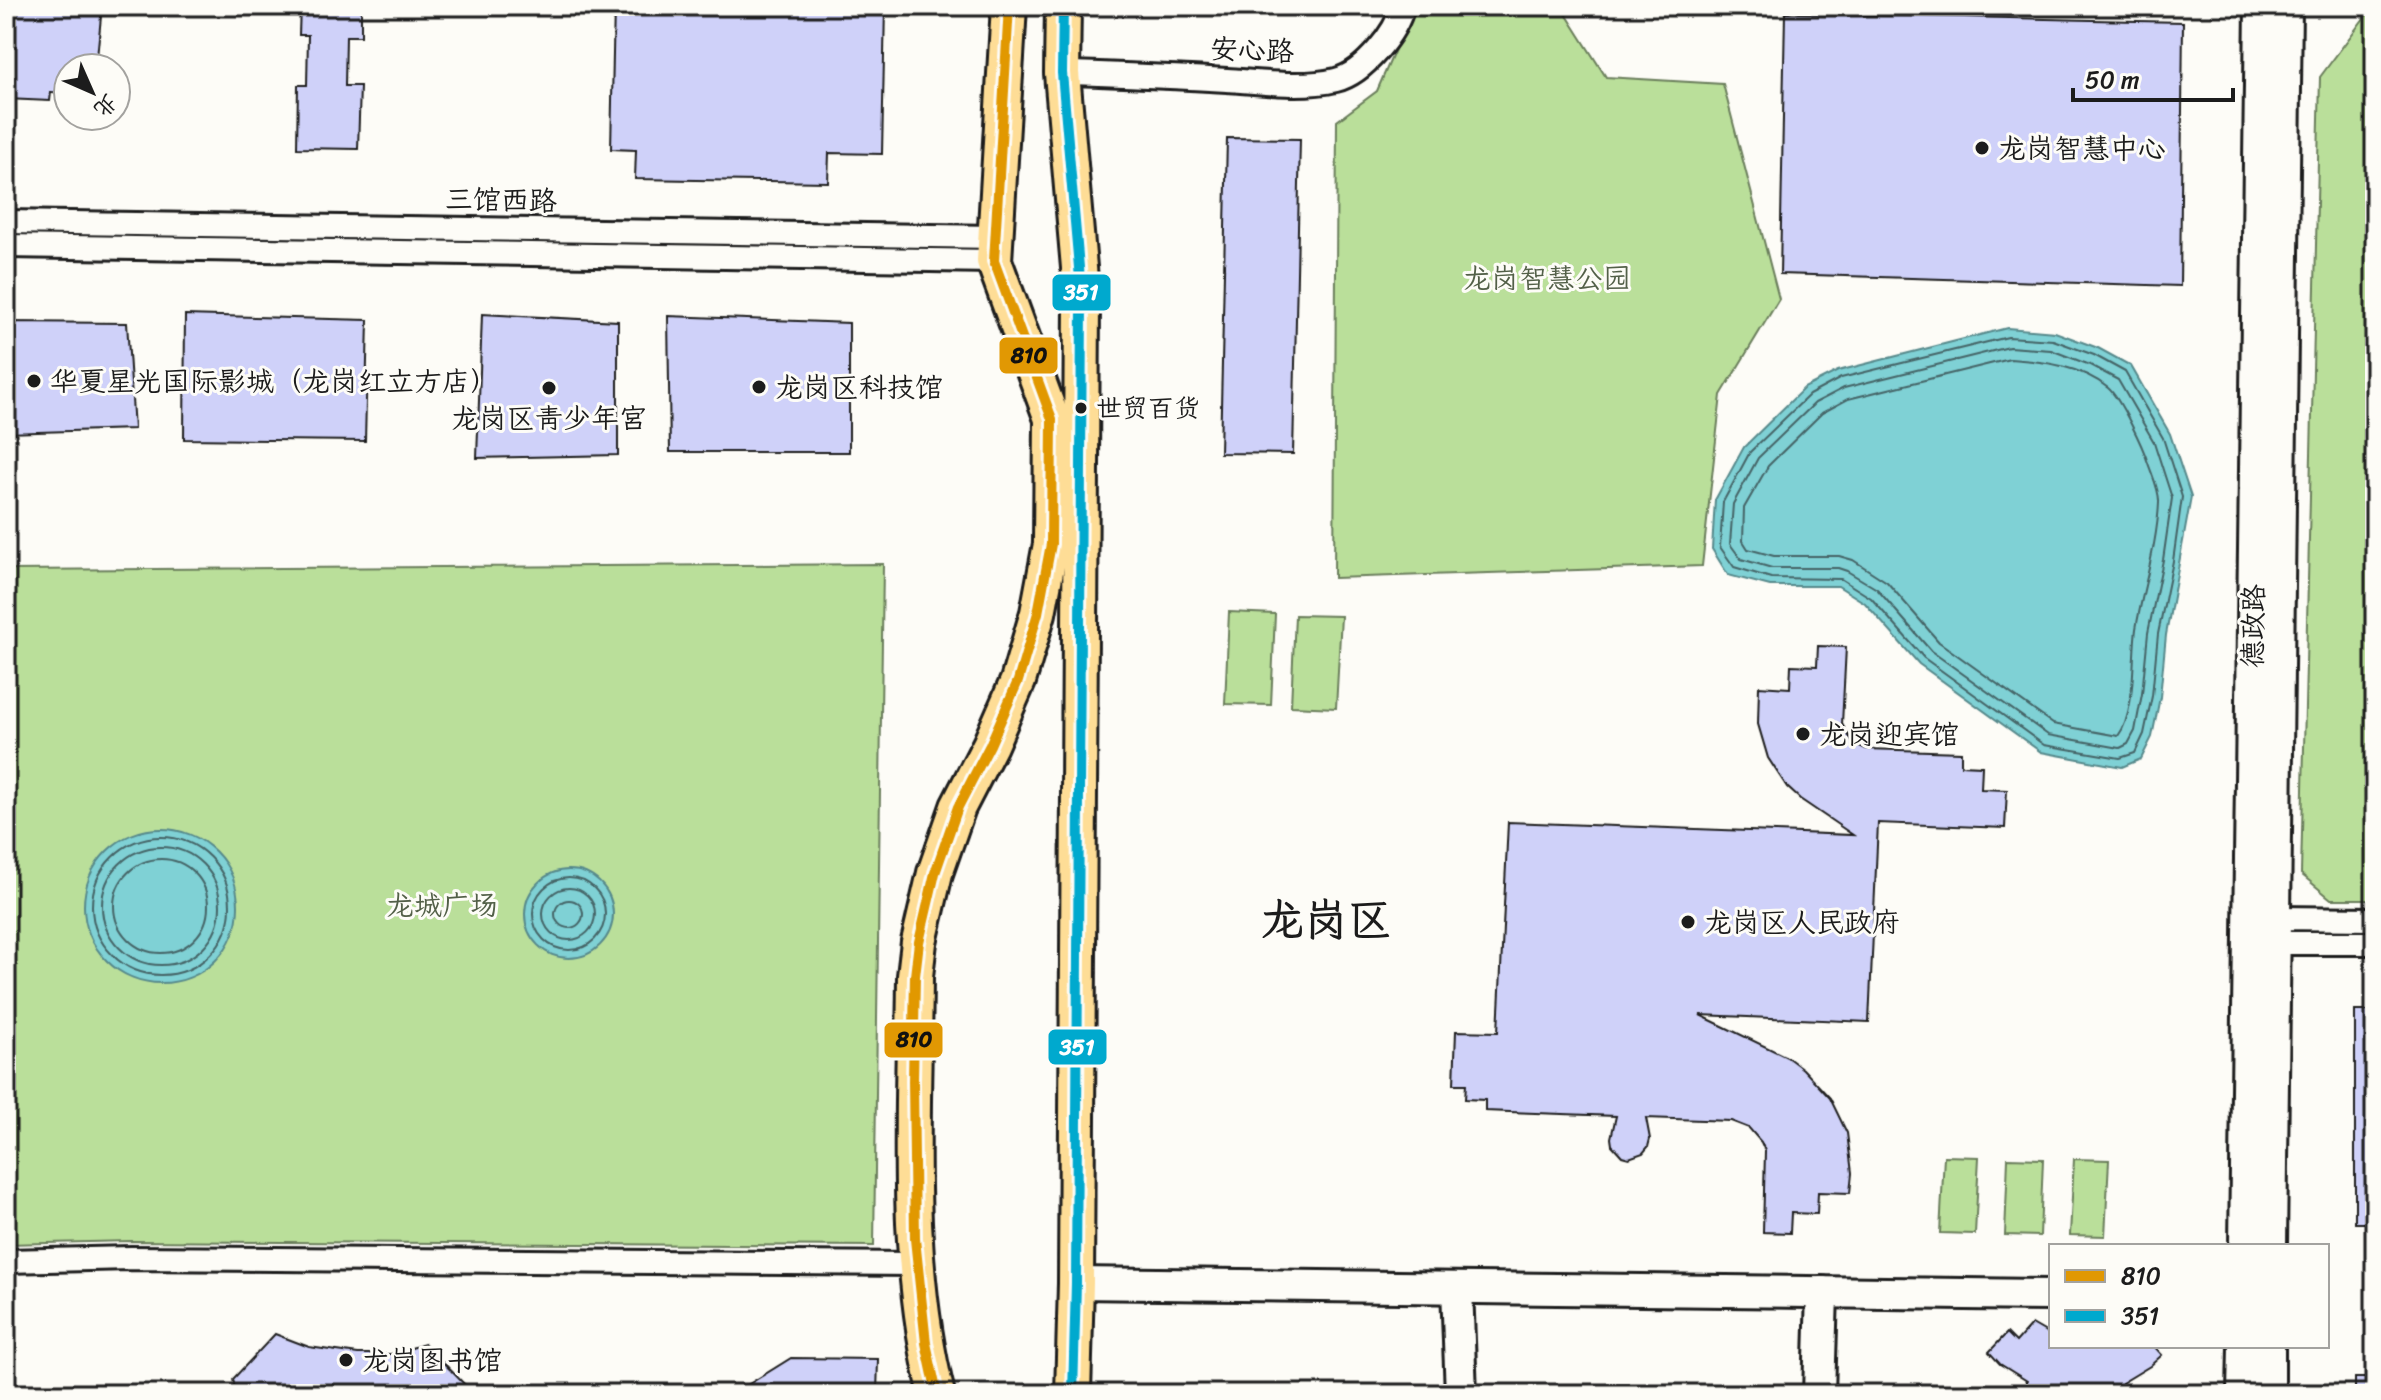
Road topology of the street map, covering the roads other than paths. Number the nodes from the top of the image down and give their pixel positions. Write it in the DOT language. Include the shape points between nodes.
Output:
graph roads {
  1 [pos="1009,6"];
  2 [pos="1063,6"];
  3 [pos="1403,6"];
  4 [pos="2261,6"];
  5 [pos="2286,6"];
  6 [pos="1062,73"];
  7 [pos="6,222"];
  8 [pos="6,246"];
  9 [pos="995,249"];
  10 [pos="2375,919"];
  11 [pos="2266,931"];
  12 [pos="2375,943"];
  13 [pos="2245,1244"];
  14 [pos="2271,1244"];
  15 [pos="6,1261"];
  16 [pos="916,1264"];
  17 [pos="1076,1283"];
  18 [pos="1457,1288"];
  19 [pos="1822,1292"];
  20 [pos="2049,1295"];
  21 [pos="2244,1348"];
  22 [pos="2269,1348"];
  23 [pos="937,1394"];
  24 [pos="1073,1394"];
  25 [pos="1461,1394"];
  26 [pos="1819,1394"];
  27 [pos="2243,1394"];
  28 [pos="2269,1394"];
  1 -- 9 [label="main road"];
  2 -- 6 [label="main road"];
  3 -- 6 [label="street, 安心路" via="1376,55 1338,80 1285,83"];
  4 -- 11 [label="main road, 德政路"];
  5 -- 11 [label="main road, 德政路"];
  6 -- 17 [label="main road" via="1082,302"];
  7 -- 9 [label="street, 三馆西路"];
  8 -- 9 [label="street, 三馆西路"];
  9 -- 16 [label="main road" via="1052,419 1051,544 1018,681 946,840 919,942"];
  10 -- 11 [label="street"];
  11 -- 12 [label="street"];
  11 -- 13 [label="main road, 德政路"];
  11 -- 14 [label="main road, 德政路"];
  15 -- 16 [label="street"];
  16 -- 23 [label="main road"];
  17 -- 18 [label="main road"];
  17 -- 24 [label="main road"];
  18 -- 19 [label="main road"];
  18 -- 25 [label="main road"];
  19 -- 20 [label="main road"];
  19 -- 26 [label="main road"];
  21 -- 27 [label="main road"];
  22 -- 28 [label="main road"];
}
